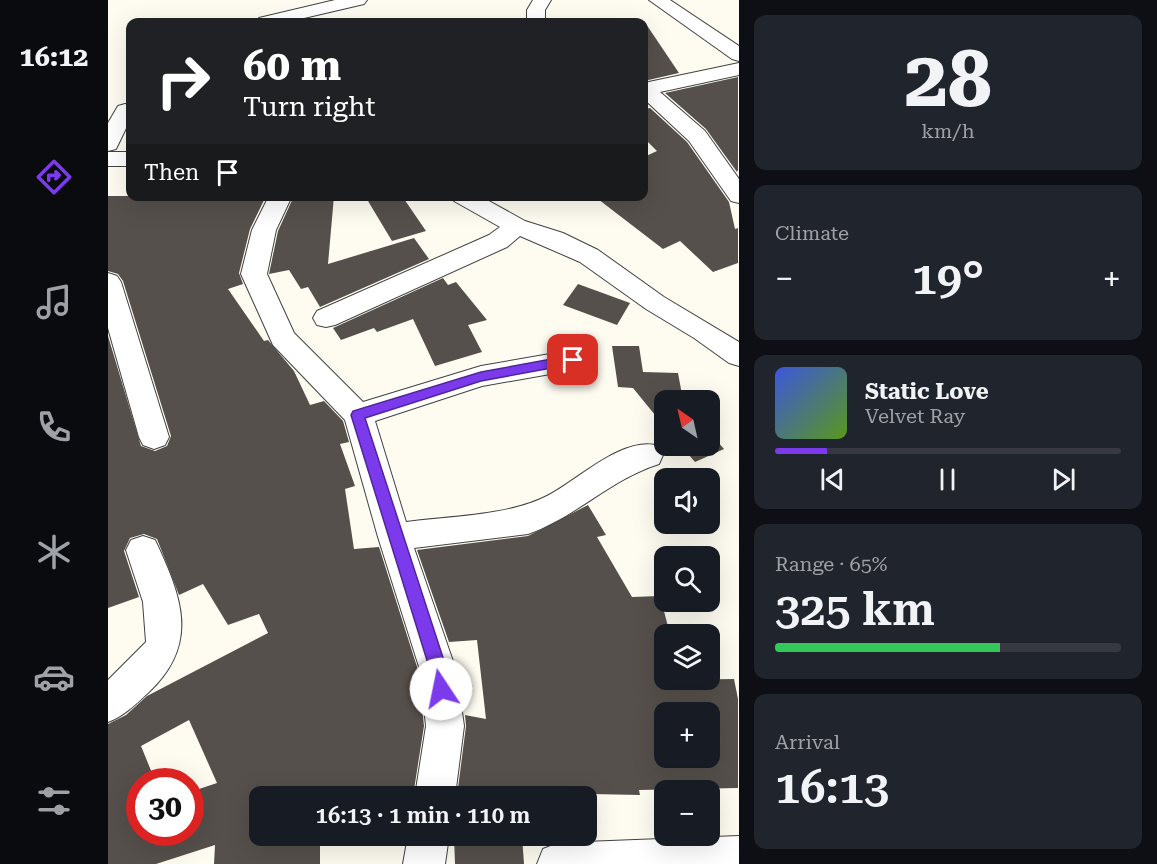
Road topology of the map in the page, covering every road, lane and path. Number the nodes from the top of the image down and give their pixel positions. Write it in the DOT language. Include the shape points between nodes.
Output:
graph roads {
  1 [pos="358,0"];
  2 [pos="542,0"];
  3 [pos="658,0"];
  4 [pos="315,10"];
  5 [pos="282,18"];
  6 [pos="326,18"];
  7 [pos="536,18"];
  8 [pos="738,55"];
  9 [pos="738,69"];
  10 [pos="648,88"];
  11 [pos="648,93"];
  12 [pos="125,110"];
  13 [pos="108,144"];
  14 [pos="108,159"];
  15 [pos="126,159"];
  16 [pos="738,196"];
  17 [pos="278,201"];
  18 [pos="471,201"];
  19 [pos="516,226"];
  20 [pos="108,282"];
  21 [pos="326,318"];
  22 [pos="738,356"];
  23 [pos="573,360"];
  24 [pos="358,415"];
  25 [pos="154,437"];
  26 [pos="648,455"];
  27 [pos="394,537"];
  28 [pos="143,550"];
  29 [pos="108,704"];
  30 [pos="436,786"];
  31 [pos="427,846"];
  32 [pos="738,858"];
  33 [pos="424,864"];
  34 [pos="558,864"];
  1 -- 4 [label="street"];
  2 -- 7 [label="street"];
  3 -- 8 [label="street"];
  4 -- 5 [label="street"];
  4 -- 6 [label="street"];
  9 -- 10 [label="street"];
  11 -- 16 [label="street" via="697,136"];
  12 -- 13 [label="street"];
  14 -- 15 [label="street"];
  17 -- 24 [label="street" via="264,230 254,274 283,338"];
  18 -- 19 [label="street"];
  19 -- 21 [label="street" via="498,241"];
  19 -- 22 [label="street" via="589,256"];
  20 -- 25 [label="street"];
  23 -- 24 [label="street" via="481,376"];
  24 -- 27 [label="street"];
  26 -- 27 [label="street" via="613,468 561,504 528,520"];
  27 -- 30 [label="street" via="438,670 445,726"];
  28 -- 29 [label="street" via="165,620 166,638 160,653"];
  31 -- 33 [label="street"];
  32 -- 34 [label="street"];
}
